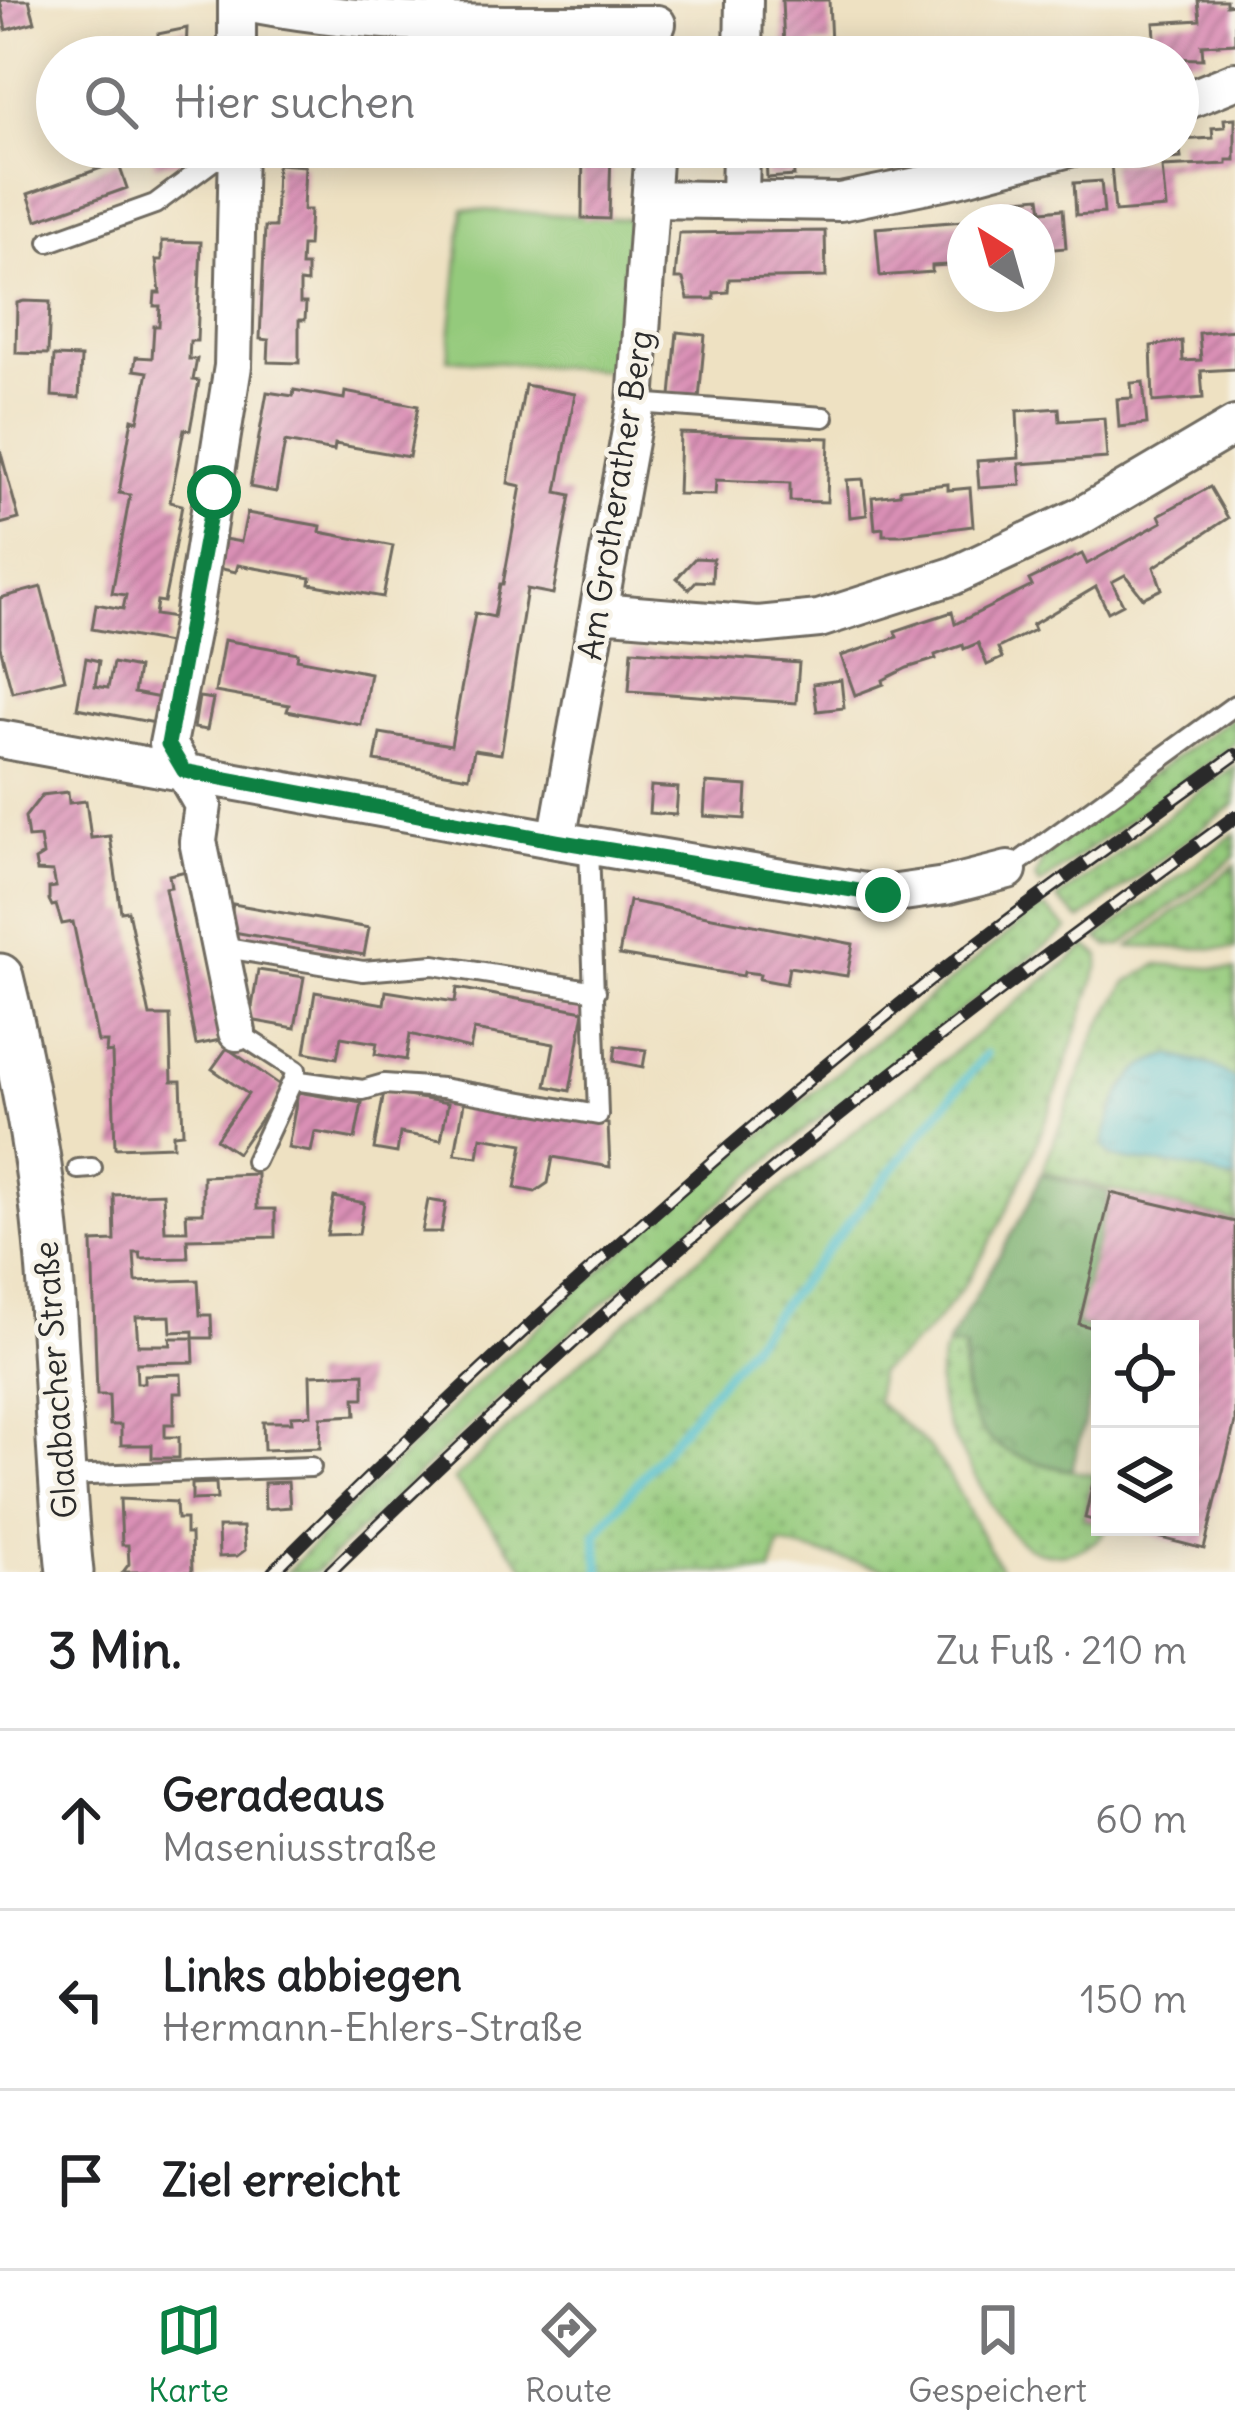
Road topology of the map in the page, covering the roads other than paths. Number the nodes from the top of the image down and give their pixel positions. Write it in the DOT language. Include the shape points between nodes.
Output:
graph roads {
  1 [pos="238,0"];
  2 [pos="744,0"];
  3 [pos="657,27"];
  4 [pos="237,36"];
  5 [pos="743,36"];
  6 [pos="1235,81"];
  7 [pos="1199,96"];
  8 [pos="203,168"];
  9 [pos="238,168"];
  10 [pos="653,168"];
  11 [pos="741,168"];
  12 [pos="994,168"];
  13 [pos="652,199"];
  14 [pos="740,201"];
  15 [pos="49,242"];
  16 [pos="636,403"];
  17 [pos="824,417"];
  18 [pos="1235,425"];
  19 [pos="599,613"];
  20 [pos="1235,706"];
  21 [pos="0,739"];
  22 [pos="184,771"];
  23 [pos="573,843"];
  24 [pos="1008,870"];
  25 [pos="220,947"];
  26 [pos="0,977"];
  27 [pos="596,991"];
  28 [pos="237,1031"];
  29 [pos="293,1080"];
  30 [pos="255,1161"];
  31 [pos="311,1467"];
  32 [pos="60,1476"];
  33 [pos="70,1572"];
  1 -- 3 [label="street" via="290,12"];
  1 -- 4 [label="street"];
  2 -- 5 [label="street"];
  6 -- 7 [label="street"];
  8 -- 15 [label="lane" via="155,204"];
  9 -- 22 [label="street" via="233,366 168,744"];
  10 -- 13 [label="street, Am Grotherather Berg"];
  11 -- 14 [label="street"];
  12 -- 14 [label="street" via="840,202"];
  13 -- 14 [label="street"];
  13 -- 16 [label="street, Am Grotherather Berg"];
  16 -- 17 [label="lane"];
  16 -- 19 [label="street, Am Grotherather Berg"];
  18 -- 19 [label="street" via="1079,517 953,576 819,620 758,625"];
  19 -- 23 [label="street, Am Grotherather Berg"];
  20 -- 24 [label="lane"];
  21 -- 22 [label="street"];
  22 -- 23 [label="street"];
  22 -- 25 [label="street" via="203,805 198,841"];
  23 -- 24 [label="street" via="883,895"];
  23 -- 27 [label="lane"];
  25 -- 27 [label="lane" via="363,971 434,965"];
  25 -- 28 [label="street"];
  26 -- 32 [label="street, Gladbacher Straße" via="47,1239"];
  27 -- 29 [label="lane" via="598,1115 442,1088 363,1090"];
  28 -- 29 [label="lane" via="296,1070"];
  29 -- 30 [label="lane"];
  31 -- 32 [label="lane"];
  32 -- 33 [label="street, Gladbacher Straße"];
}
